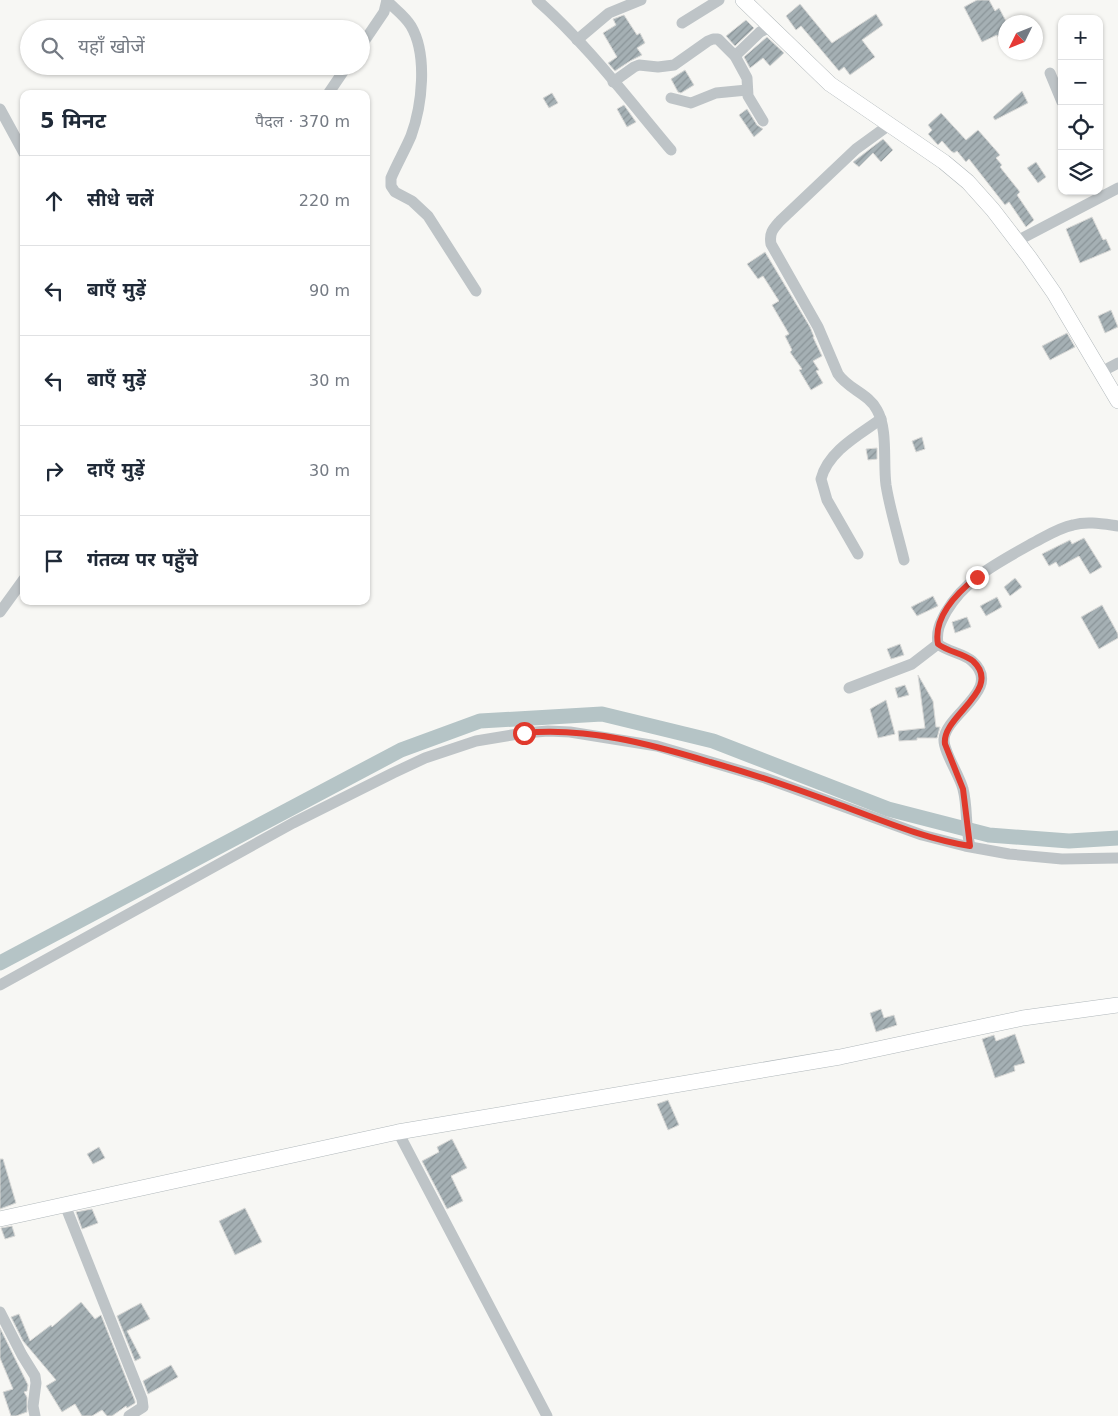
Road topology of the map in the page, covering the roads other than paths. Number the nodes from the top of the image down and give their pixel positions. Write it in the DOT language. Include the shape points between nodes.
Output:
graph roads {
  1 [pos="537,0"];
  2 [pos="640,0"];
  3 [pos="719,0"];
  4 [pos="743,0"];
  5 [pos="387,1"];
  6 [pos="682,23"];
  7 [pos="770,27"];
  8 [pos="370,33"];
  9 [pos="577,40"];
  10 [pos="735,56"];
  11 [pos="1050,73"];
  12 [pos="341,75"];
  13 [pos="613,82"];
  14 [pos="331,90"];
  15 [pos="747,90"];
  16 [pos="1058,92"];
  17 [pos="671,98"];
  18 [pos="0,109"];
  19 [pos="763,121"];
  20 [pos="889,126"];
  21 [pos="20,146"];
  22 [pos="671,150"];
  23 [pos="1118,188"];
  24 [pos="1103,193"];
  25 [pos="1097,195"];
  26 [pos="1018,241"];
  27 [pos="476,292"];
  28 [pos="1118,363"];
  29 [pos="1101,372"];
  30 [pos="1118,401"];
  31 [pos="881,419"];
  32 [pos="1118,526"];
  33 [pos="858,554"];
  34 [pos="904,560"];
  35 [pos="20,584"];
  36 [pos="0,612"];
  37 [pos="938,644"];
  38 [pos="849,688"];
  39 [pos="970,843"];
  40 [pos="1118,858"];
  41 [pos="0,985"];
  42 [pos="1118,1005"];
  43 [pos="398,1132"];
  44 [pos="66,1206"];
  45 [pos="0,1219"];
  46 [pos="0,1312"];
  47 [pos="143,1407"];
  48 [pos="35,1416"];
  49 [pos="129,1416"];
  50 [pos="152,1416"];
  51 [pos="547,1416"];
  1 -- 9 [label="street"];
  2 -- 9 [label="street" via="609,13"];
  3 -- 6 [label="street"];
  4 -- 7 [label="street"];
  5 -- 8 [label="street" via="384,12"];
  5 -- 27 [label="street" via="411,26 422,67 418,111 391,178 391,186 428,216"];
  7 -- 10 [label="street" via="760,32"];
  7 -- 20 [label="street" via="830,84"];
  9 -- 13 [label="street"];
  10 -- 13 [label="street" via="722,42 713,39 674,65 634,67"];
  10 -- 15 [label="street" via="747,78"];
  11 -- 16 [label="street"];
  12 -- 14 [label="street"];
  13 -- 22 [label="street"];
  15 -- 17 [label="street" via="716,93 691,102"];
  15 -- 19 [label="street"];
  18 -- 21 [label="street"];
  20 -- 26 [label="street" via="968,182"];
  20 -- 31 [label="street" via="849,156 780,221 770,236 771,244 818,327 838,374 848,386 872,403"];
  23 -- 24 [label="street"];
  25 -- 26 [label="street"];
  26 -- 29 [label="street" via="1054,293"];
  28 -- 29 [label="street"];
  29 -- 30 [label="street"];
  31 -- 33 [label="street" via="828,462 821,479 827,500"];
  31 -- 34 [label="street" via="886,488"];
  32 -- 37 [label="street" via="1085,523 1062,528 989,568 962,589 953,601 938,627"];
  35 -- 36 [label="street"];
  37 -- 38 [label="street" via="912,664"];
  37 -- 39 [label="street" via="972,660 982,676 981,685 944,738 963,789"];
  39 -- 40 [label="street" via="1009,854 1062,859"];
  39 -- 41 [label="street" via="922,835 765,778 657,746 570,732 524,733 476,741 393,773 293,823"];
  42 -- 43 [label="street" via="1023,1018 840,1057"];
  43 -- 44 [label="street"];
  43 -- 51 [label="street"];
  44 -- 45 [label="street"];
  44 -- 47 [label="street"];
  46 -- 48 [label="street" via="35,1376"];
  47 -- 49 [label="street"];
  47 -- 50 [label="street"];
}
